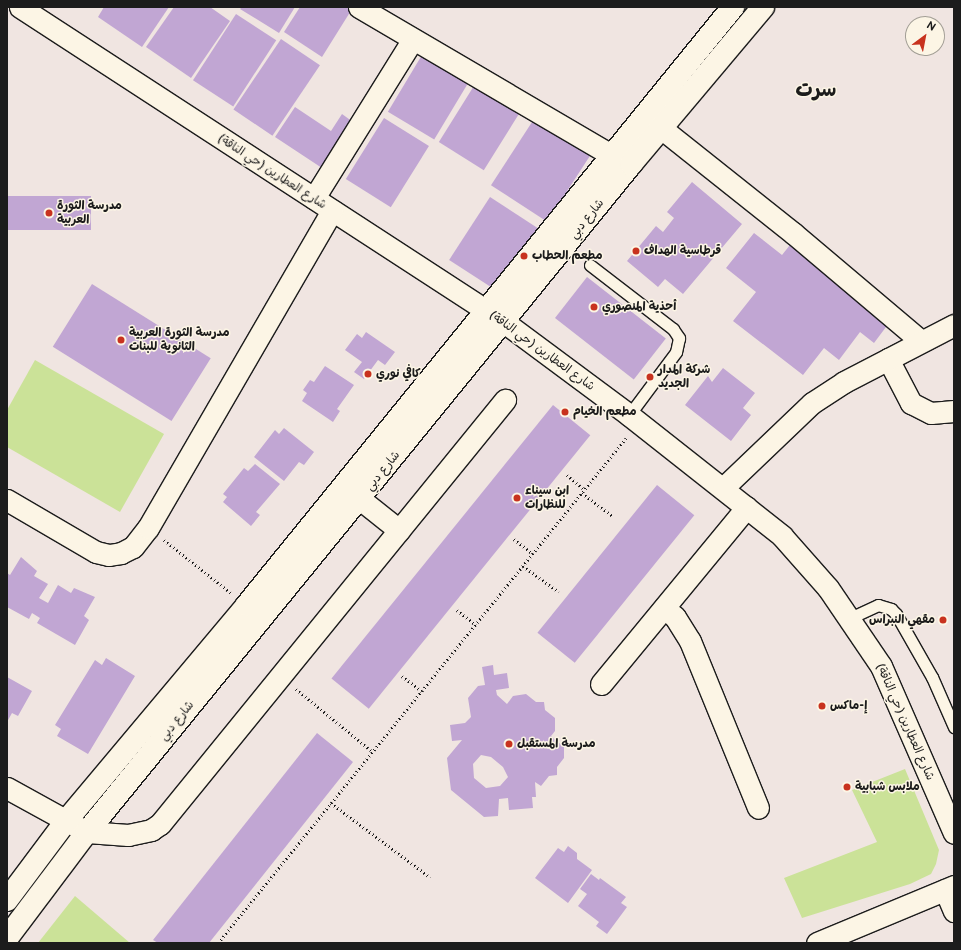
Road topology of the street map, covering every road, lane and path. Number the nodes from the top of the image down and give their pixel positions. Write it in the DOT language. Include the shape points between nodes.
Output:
graph roads {
  1 [pos="20,7"];
  2 [pos="359,7"];
  3 [pos="733,7"];
  4 [pos="763,7"];
  5 [pos="413,39"];
  6 [pos="661,128"];
  7 [pos="611,155"];
  8 [pos="314,198"];
  9 [pos="332,211"];
  10 [pos="590,265"];
  11 [pos="496,316"];
  12 [pos="954,325"];
  13 [pos="921,341"];
  14 [pos="888,359"];
  15 [pos="505,400"];
  16 [pos="953,413"];
  17 [pos="634,419"];
  18 [pos="567,475"];
  19 [pos="723,488"];
  20 [pos="584,490"];
  21 [pos="582,493"];
  22 [pos="360,499"];
  23 [pos="7,500"];
  24 [pos="747,506"];
  25 [pos="613,516"];
  26 [pos="148,528"];
  27 [pos="399,530"];
  28 [pos="514,539"];
  29 [pos="533,554"];
  30 [pos="523,566"];
  31 [pos="559,592"];
  32 [pos="247,605"];
  33 [pos="664,608"];
  34 [pos="457,610"];
  35 [pos="850,618"];
  36 [pos="476,625"];
  37 [pos="280,676"];
  38 [pos="402,676"];
  39 [pos="601,684"];
  40 [pos="422,691"];
  41 [pos="954,727"];
  42 [pos="373,752"];
  43 [pos="7,788"];
  44 [pos="331,803"];
  45 [pos="758,808"];
  46 [pos="66,821"];
  47 [pos="87,832"];
  48 [pos="954,833"];
  49 [pos="430,878"];
  50 [pos="950,888"];
  51 [pos="7,900"];
  52 [pos="954,912"];
  53 [pos="7,938"];
  54 [pos="218,943"];
  55 [pos="816,943"];
  1 -- 8 [label="street, شارع العطارين (حي الناقة)"];
  2 -- 5 [label="street"];
  3 -- 7 [label="street, شارع دبي"];
  4 -- 6 [label="street, شارع دبي"];
  5 -- 7 [label="street"];
  5 -- 8 [label="street"];
  6 -- 11 [label="street, شارع دبي"];
  6 -- 13 [label="street" via="793,233"];
  7 -- 11 [label="street, شارع دبي"];
  8 -- 9 [label="street, شارع العطارين (حي الناقة)"];
  9 -- 11 [label="street, شارع العطارين (حي الناقة)"];
  9 -- 26 [label="street"];
  10 -- 17 [label="lane" via="673,329 679,338 676,352"];
  11 -- 17 [label="street, شارع العطارين (حي الناقة)"];
  11 -- 22 [label="street, شارع دبي"];
  11 -- 32 [label="street, شارع دبي"];
  12 -- 13 [label="street"];
  13 -- 14 [label="street"];
  14 -- 16 [label="street" via="911,403 931,413"];
  14 -- 19 [label="street" via="812,403"];
  15 -- 27 [label="street"];
  17 -- 19 [label="street, شارع العطارين (حي الناقة)"];
  17 -- 20 [label="path"];
  18 -- 20 [label="path"];
  19 -- 24 [label="street, شارع العطارين (حي الناقة)"];
  20 -- 21 [label="path"];
  21 -- 25 [label="path"];
  21 -- 29 [label="path"];
  22 -- 27 [label="street"];
  22 -- 47 [label="street, شارع دبي"];
  23 -- 26 [label="street" via="96,552 109,555 133,547"];
  24 -- 33 [label="street"];
  24 -- 35 [label="street, شارع العطارين (حي الناقة)" via="805,560"];
  26 -- 32 [label="path"];
  27 -- 37 [label="street"];
  28 -- 29 [label="path"];
  29 -- 30 [label="path"];
  30 -- 31 [label="path"];
  30 -- 36 [label="path"];
  32 -- 46 [label="street, شارع دبي"];
  33 -- 39 [label="street"];
  33 -- 45 [label="street" via="675,618 690,641"];
  34 -- 36 [label="path"];
  35 -- 41 [label="lane" via="878,605 891,609 896,614 932,677"];
  35 -- 48 [label="street, شارع العطارين (حي الناقة)" via="895,693"];
  36 -- 40 [label="path"];
  37 -- 42 [label="path"];
  37 -- 47 [label="street" via="160,824 151,830 128,835"];
  38 -- 40 [label="path"];
  40 -- 42 [label="path"];
  42 -- 44 [label="path"];
  43 -- 46 [label="street"];
  44 -- 49 [label="path"];
  44 -- 54 [label="path"];
  46 -- 47 [label="street"];
  46 -- 51 [label="street, شارع دبي"];
  47 -- 53 [label="street, شارع دبي"];
  50 -- 52 [label="street"];
  50 -- 55 [label="street"];
}
